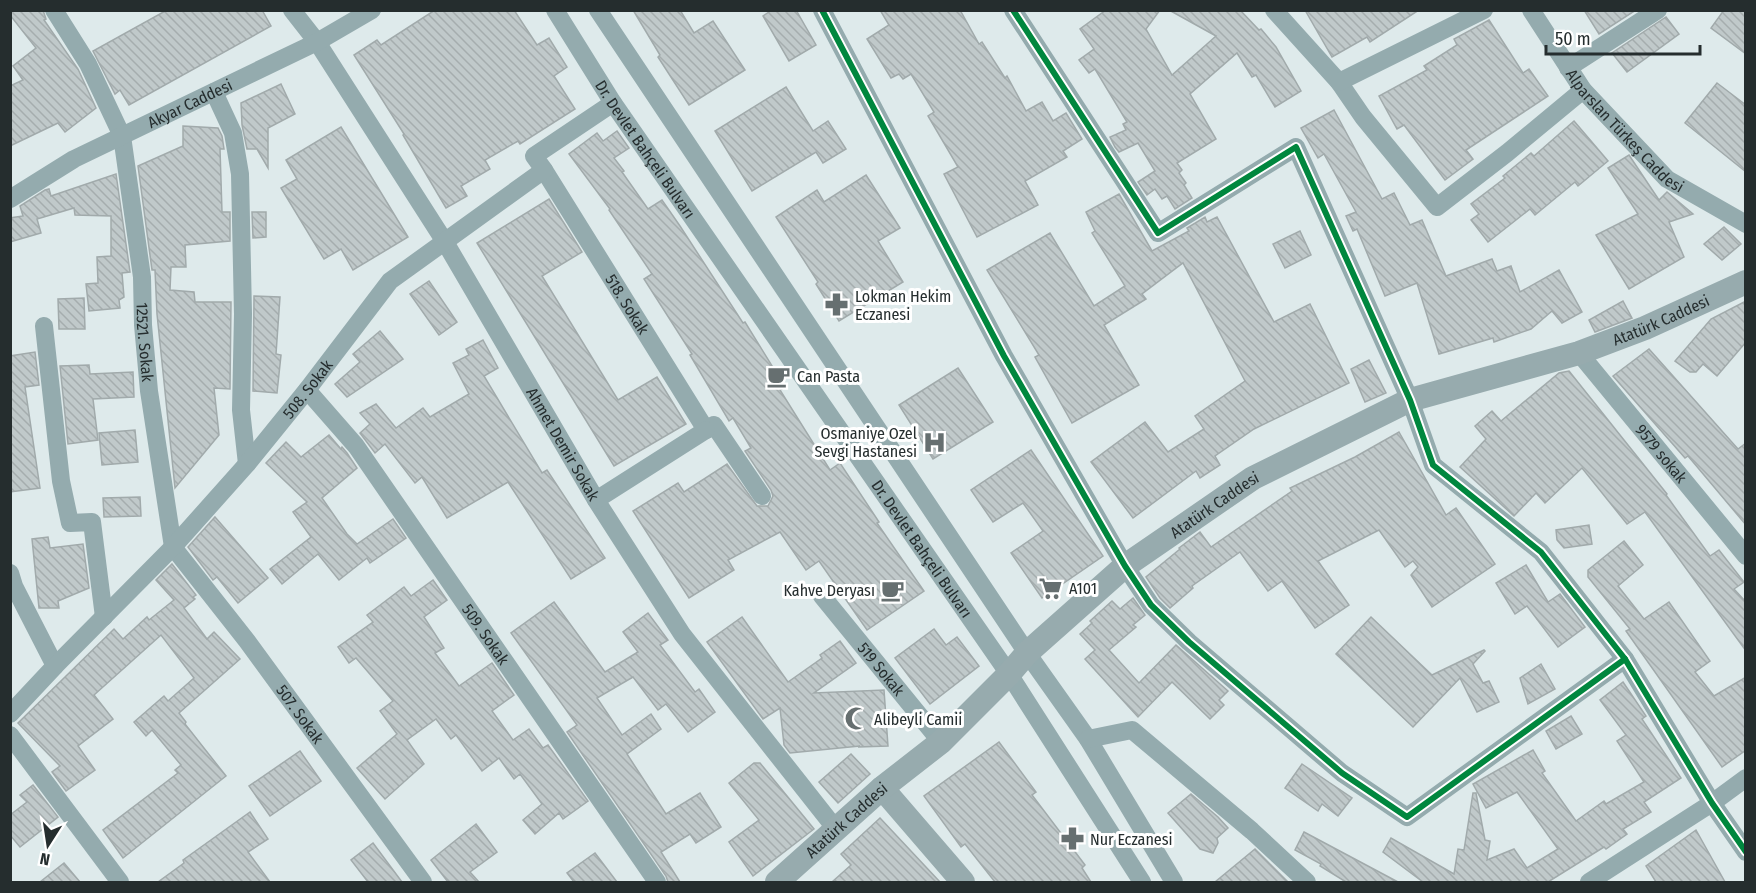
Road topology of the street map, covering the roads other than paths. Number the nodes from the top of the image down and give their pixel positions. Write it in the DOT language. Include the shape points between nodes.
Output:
graph roads {
  1 [pos="54,10"];
  2 [pos="292,10"];
  3 [pos="372,10"];
  4 [pos="555,10"];
  5 [pos="598,10"];
  6 [pos="822,10"];
  7 [pos="1013,10"];
  8 [pos="1274,10"];
  9 [pos="1484,10"];
  10 [pos="1532,10"];
  11 [pos="1658,10"];
  12 [pos="317,42"];
  13 [pos="1568,68"];
  14 [pos="1339,82"];
  15 [pos="1583,90"];
  16 [pos="214,92"];
  17 [pos="613,103"];
  18 [pos="122,136"];
  19 [pos="544,170"];
  20 [pos="10,199"];
  21 [pos="1746,224"];
  22 [pos="445,242"];
  23 [pos="1746,282"];
  24 [pos="44,326"];
  25 [pos="1580,353"];
  26 [pos="307,390"];
  27 [pos="1410,400"];
  28 [pos="710,427"];
  29 [pos="247,464"];
  30 [pos="762,496"];
  31 [pos="596,500"];
  32 [pos="173,547"];
  33 [pos="1746,556"];
  34 [pos="1125,566"];
  35 [pos="10,573"];
  36 [pos="822,596"];
  37 [pos="104,617"];
  38 [pos="1028,653"];
  39 [pos="1625,659"];
  40 [pos="55,666"];
  41 [pos="1009,674"];
  42 [pos="10,714"];
  43 [pos="10,735"];
  44 [pos="1088,740"];
  45 [pos="941,742"];
  46 [pos="1746,778"];
  47 [pos="882,788"];
  48 [pos="1712,803"];
  49 [pos="835,828"];
  50 [pos="1746,852"];
  51 [pos="120,882"];
  52 [pos="423,882"];
  53 [pos="657,882"];
  54 [pos="777,882"];
  55 [pos="963,882"];
  56 [pos="1142,882"];
  57 [pos="1174,882"];
  58 [pos="1307,882"];
  59 [pos="1589,882"];
  1 -- 18 [label="street, 12521. Sokak" via="88,64"];
  2 -- 12 [label="street, Ahmet Demir Sokak"];
  3 -- 12 [label="street, Akyar Caddesi"];
  4 -- 17 [label="street, Dr. Devlet Bahçeli Bulvarı"];
  5 -- 38 [label="street, Dr. Devlet Bahçeli Bulvarı"];
  6 -- 34 [label="street" via="1004,356"];
  7 -- 27 [label="street" via="1158,232 1296,147"];
  8 -- 14 [label="street"];
  9 -- 14 [label="street"];
  10 -- 13 [label="street, Alparslan Türkeş Caddesi"];
  11 -- 13 [label="street"];
  12 -- 16 [label="street, Akyar Caddesi"];
  12 -- 22 [label="street, Ahmet Demir Sokak"];
  13 -- 15 [label="street, Alparslan Türkeş Caddesi"];
  14 -- 15 [label="street" via="1437,207"];
  15 -- 21 [label="street, Alparslan Türkeş Caddesi" via="1667,179"];
  16 -- 18 [label="street, Akyar Caddesi"];
  16 -- 29 [label="street" via="233,133 240,174 241,410"];
  17 -- 19 [label="street" via="534,156"];
  17 -- 41 [label="street, Dr. Devlet Bahçeli Bulvarı"];
  18 -- 20 [label="street, Akyar Caddesi" via="74,159"];
  18 -- 32 [label="street, 12521. Sokak" via="142,277 149,391"];
  19 -- 22 [label="street, 508. Sokak"];
  19 -- 28 [label="street, 518. Sokak"];
  22 -- 26 [label="street, 508. Sokak" via="390,281"];
  22 -- 31 [label="street, Ahmet Demir Sokak"];
  23 -- 25 [label="street, Atatürk Caddesi"];
  24 -- 37 [label="street" via="61,481 70,523 92,522"];
  25 -- 27 [label="street, Atatürk Caddesi"];
  25 -- 33 [label="street, 9579 sokak"];
  26 -- 29 [label="street, 508. Sokak"];
  26 -- 53 [label="street, 509. Sokak" via="356,446"];
  27 -- 34 [label="street, Atatürk Caddesi" via="1253,478"];
  27 -- 39 [label="street" via="1434,465 1540,552"];
  28 -- 30 [label="street, 518. Sokak"];
  28 -- 31 [label="street"];
  29 -- 32 [label="street, 508. Sokak"];
  31 -- 49 [label="street, Ahmet Demir Sokak" via="682,634"];
  32 -- 37 [label="street, 508. Sokak"];
  32 -- 52 [label="street, 507. Sokak" via="248,641"];
  34 -- 38 [label="street, Atatürk Caddesi"];
  34 -- 39 [label="street" via="1151,605 1189,642 1342,773 1407,817"];
  35 -- 40 [label="street"];
  36 -- 45 [label="street, 519 Sokak"];
  37 -- 40 [label="street, 508. Sokak"];
  38 -- 41 [label="street, Atatürk Caddesi"];
  38 -- 44 [label="street, Dr. Devlet Bahçeli Bulvarı"];
  39 -- 48 [label="street"];
  40 -- 42 [label="street, 508. Sokak"];
  41 -- 45 [label="street, Atatürk Caddesi"];
  41 -- 56 [label="street, Dr. Devlet Bahçeli Bulvarı"];
  43 -- 51 [label="street"];
  44 -- 57 [label="street, Dr. Devlet Bahçeli Bulvarı"];
  44 -- 58 [label="street" via="1132,730"];
  45 -- 47 [label="street, Atatürk Caddesi"];
  46 -- 48 [label="street"];
  47 -- 49 [label="street, Atatürk Caddesi"];
  47 -- 55 [label="street"];
  48 -- 50 [label="street"];
  48 -- 59 [label="street"];
  49 -- 54 [label="street, Atatürk Caddesi"];
}
